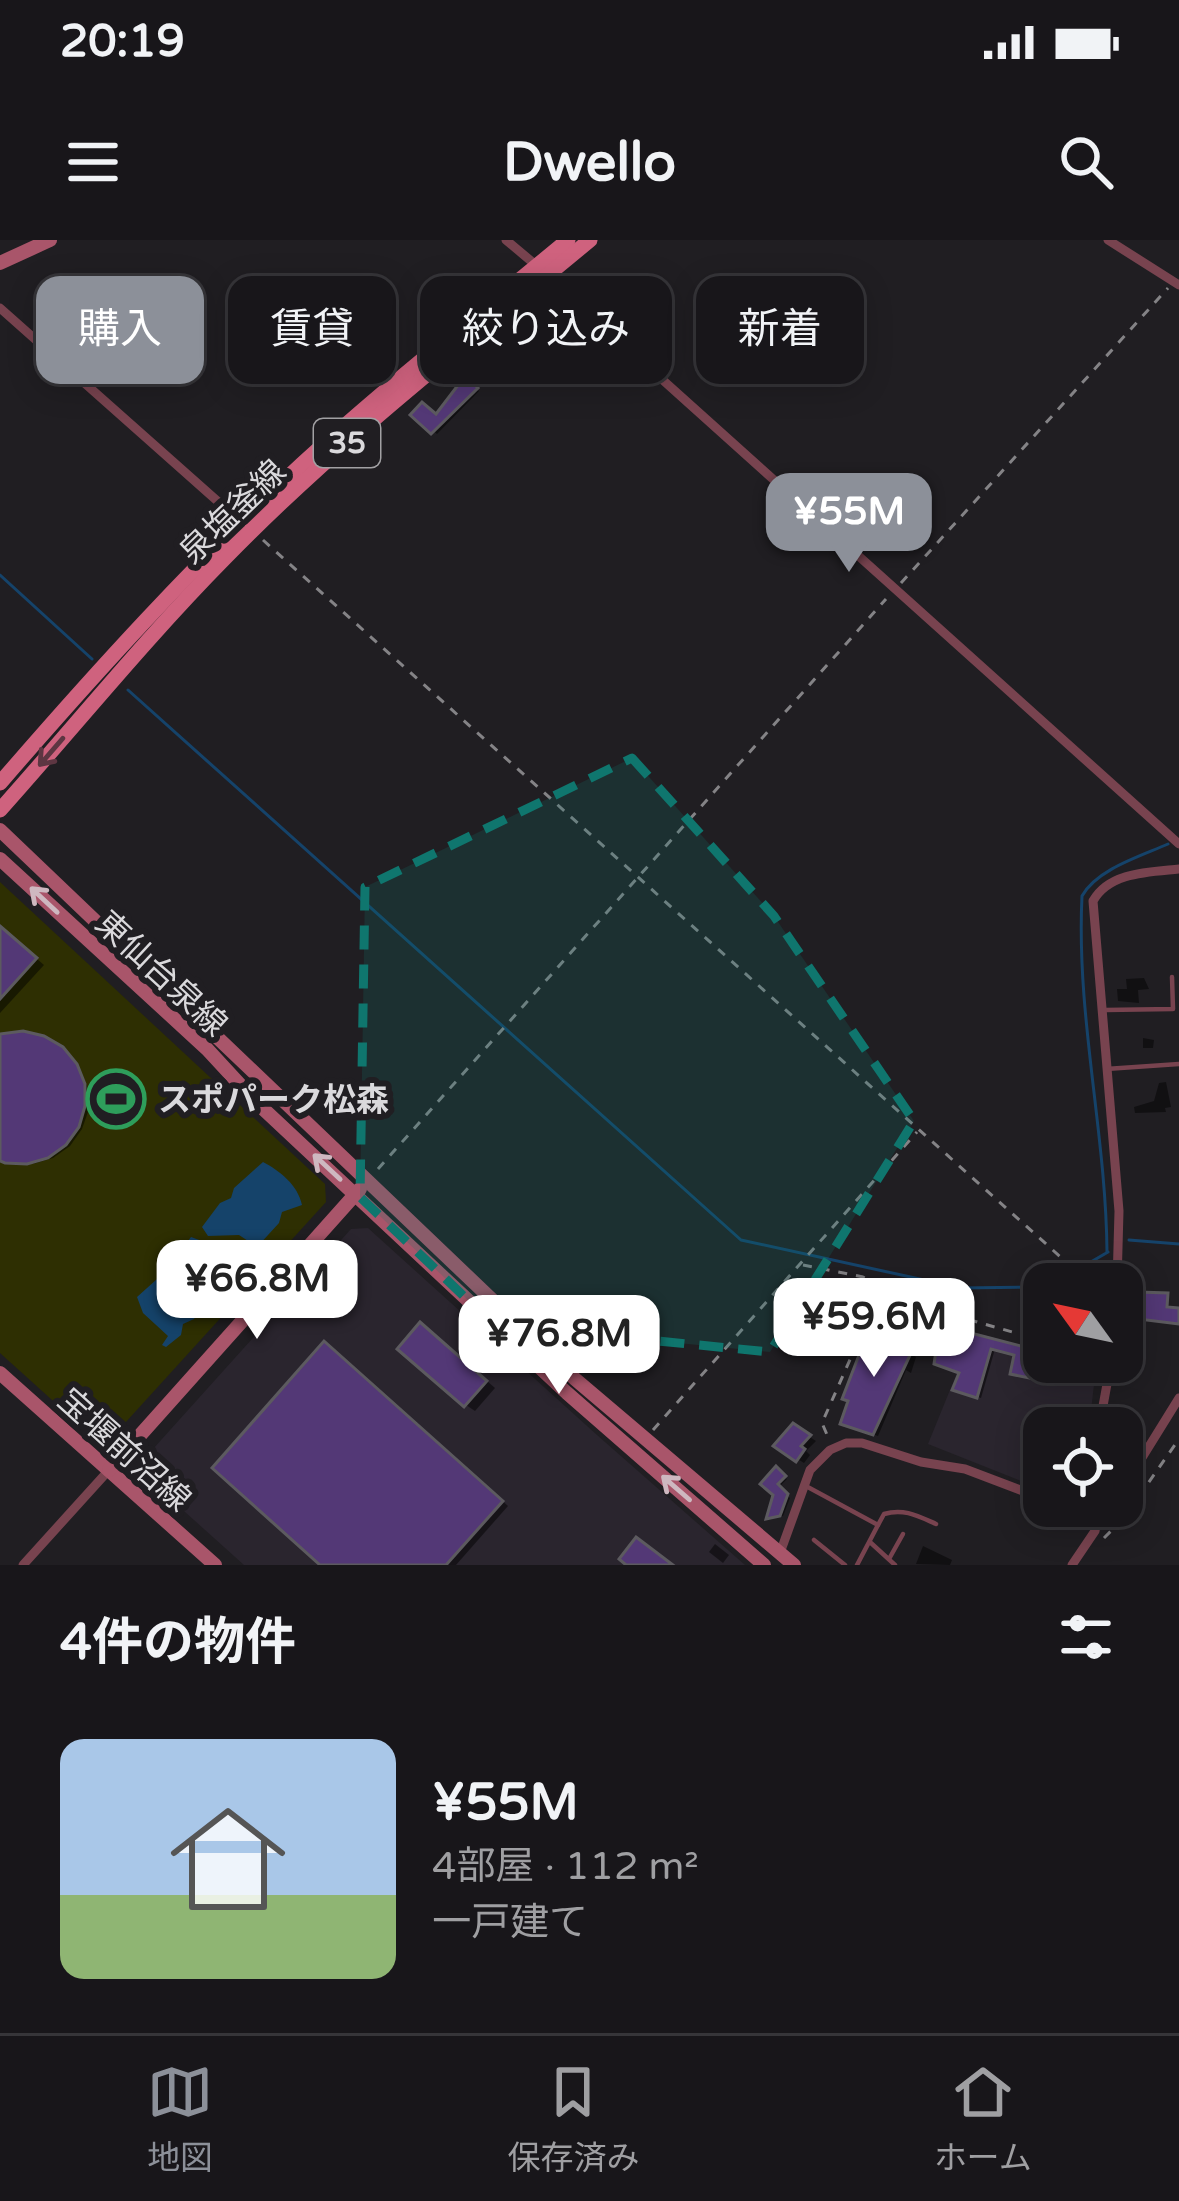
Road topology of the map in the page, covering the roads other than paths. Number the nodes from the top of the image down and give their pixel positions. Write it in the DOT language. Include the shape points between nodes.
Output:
graph roads {
  1 [pos="50,240"];
  2 [pos="506,240"];
  3 [pos="568,240"];
  4 [pos="590,240"];
  5 [pos="1108,240"];
  6 [pos="0,263"];
  7 [pos="542,271"];
  8 [pos="1176,284"];
  9 [pos="0,308"];
  10 [pos="247,526"];
  11 [pos="0,783"];
  12 [pos="0,810"];
  13 [pos="0,830"];
  14 [pos="1179,844"];
  15 [pos="0,859"];
  16 [pos="1179,869"];
  17 [pos="1172,977"];
  18 [pos="1100,1010"];
  19 [pos="1179,1064"];
  20 [pos="1106,1069"];
  21 [pos="368,1180"];
  22 [pos="356,1194"];
  23 [pos="1117,1263"];
  24 [pos="0,1373"];
  25 [pos="1179,1398"];
  26 [pos="1143,1456"];
  27 [pos="109,1470"];
  28 [pos="803,1485"];
  29 [pos="1023,1491"];
  30 [pos="936,1524"];
  31 [pos="878,1525"];
  32 [pos="1096,1527"];
  33 [pos="902,1534"];
  34 [pos="814,1540"];
  35 [pos="871,1543"];
  36 [pos="778,1559"];
  37 [pos="892,1562"];
  38 [pos="23,1565"];
  39 [pos="215,1565"];
  40 [pos="764,1565"];
  41 [pos="794,1565"];
  42 [pos="844,1565"];
  43 [pos="857,1565"];
  44 [pos="1072,1565"];
  1 -- 6 [label="street"];
  2 -- 7 [label="street"];
  3 -- 7 [label="main road, 泉塩釜線 / 35"];
  4 -- 7 [label="main road, 泉塩釜線 / 35"];
  5 -- 8 [label="street"];
  7 -- 10 [label="main road, 泉塩釜線 / 35" via="406,373"];
  7 -- 14 [label="street"];
  9 -- 10 [label="street"];
  10 -- 11 [label="main road, 泉塩釜線 / 35" via="112,657"];
  10 -- 12 [label="main road, 泉塩釜線 / 35, one-way"];
  13 -- 21 [label="street"];
  22 -- 15 [label="street, 東仙台泉線, one-way"];
  16 -- 18 [label="street" via="1132,874 1098,892 1092,912"];
  17 -- 18 [label="lane" via="1173,1009"];
  18 -- 20 [label="street"];
  19 -- 20 [label="lane"];
  20 -- 23 [label="street"];
  21 -- 22 [label="street"];
  21 -- 36 [label="street"];
  22 -- 27 [label="street"];
  40 -- 22 [label="street, 東仙台泉線, one-way"];
  24 -- 27 [label="street, 宝堰前沼線"];
  25 -- 26 [label="street"];
  27 -- 38 [label="street"];
  27 -- 39 [label="street, 宝堰前沼線"];
  28 -- 29 [label="street" via="818,1459 862,1443"];
  28 -- 31 [label="lane"];
  28 -- 36 [label="street"];
  30 -- 31 [label="lane" via="895,1511"];
  31 -- 35 [label="lane"];
  32 -- 44 [label="street"];
  33 -- 37 [label="lane"];
  34 -- 42 [label="lane"];
  35 -- 37 [label="lane"];
  35 -- 43 [label="lane"];
  36 -- 41 [label="street"];
}
